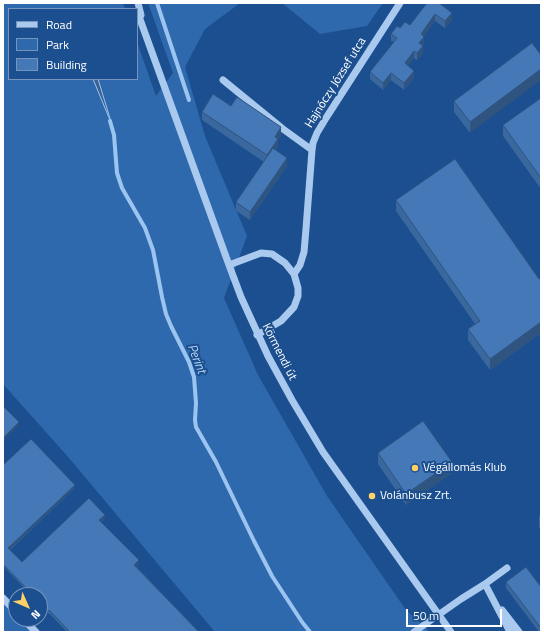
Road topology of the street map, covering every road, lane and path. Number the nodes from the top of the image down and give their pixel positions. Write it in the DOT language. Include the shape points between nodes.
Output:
graph roads {
  1 [pos="138,3"];
  2 [pos="400,3"];
  3 [pos="138,13"];
  4 [pos="151,49"];
  5 [pos="223,80"];
  6 [pos="312,150"];
  7 [pos="229,265"];
  8 [pos="294,274"];
  9 [pos="257,335"];
  10 [pos="507,568"];
  11 [pos="485,584"];
  12 [pos="491,596"];
  13 [pos="439,615"];
  14 [pos="414,632"];
  15 [pos="451,632"];
  16 [pos="510,632"];
  17 [pos="519,632"];
  1 -- 4 [label="street, Körmendi út"];
  2 -- 6 [label="street, Hajnóczy József utca" via="317,133"];
  3 -- 4 [label="street, Körmendi út"];
  4 -- 7 [label="street, Körmendi út"];
  5 -- 6 [label="street"];
  6 -- 8 [label="street, Hajnóczy József utca" via="304,252"];
  7 -- 8 [label="street" via="261,253 272,254 285,263"];
  7 -- 9 [label="street, Körmendi út"];
  8 -- 9 [label="street" via="298,288 294,307 281,321"];
  9 -- 13 [label="street, Körmendi út" via="323,452"];
  10 -- 11 [label="street"];
  11 -- 12 [label="street"];
  11 -- 13 [label="street"];
  12 -- 16 [label="street"];
  12 -- 17 [label="street"];
  13 -- 14 [label="street"];
  13 -- 15 [label="street, Körmendi út"];
}
